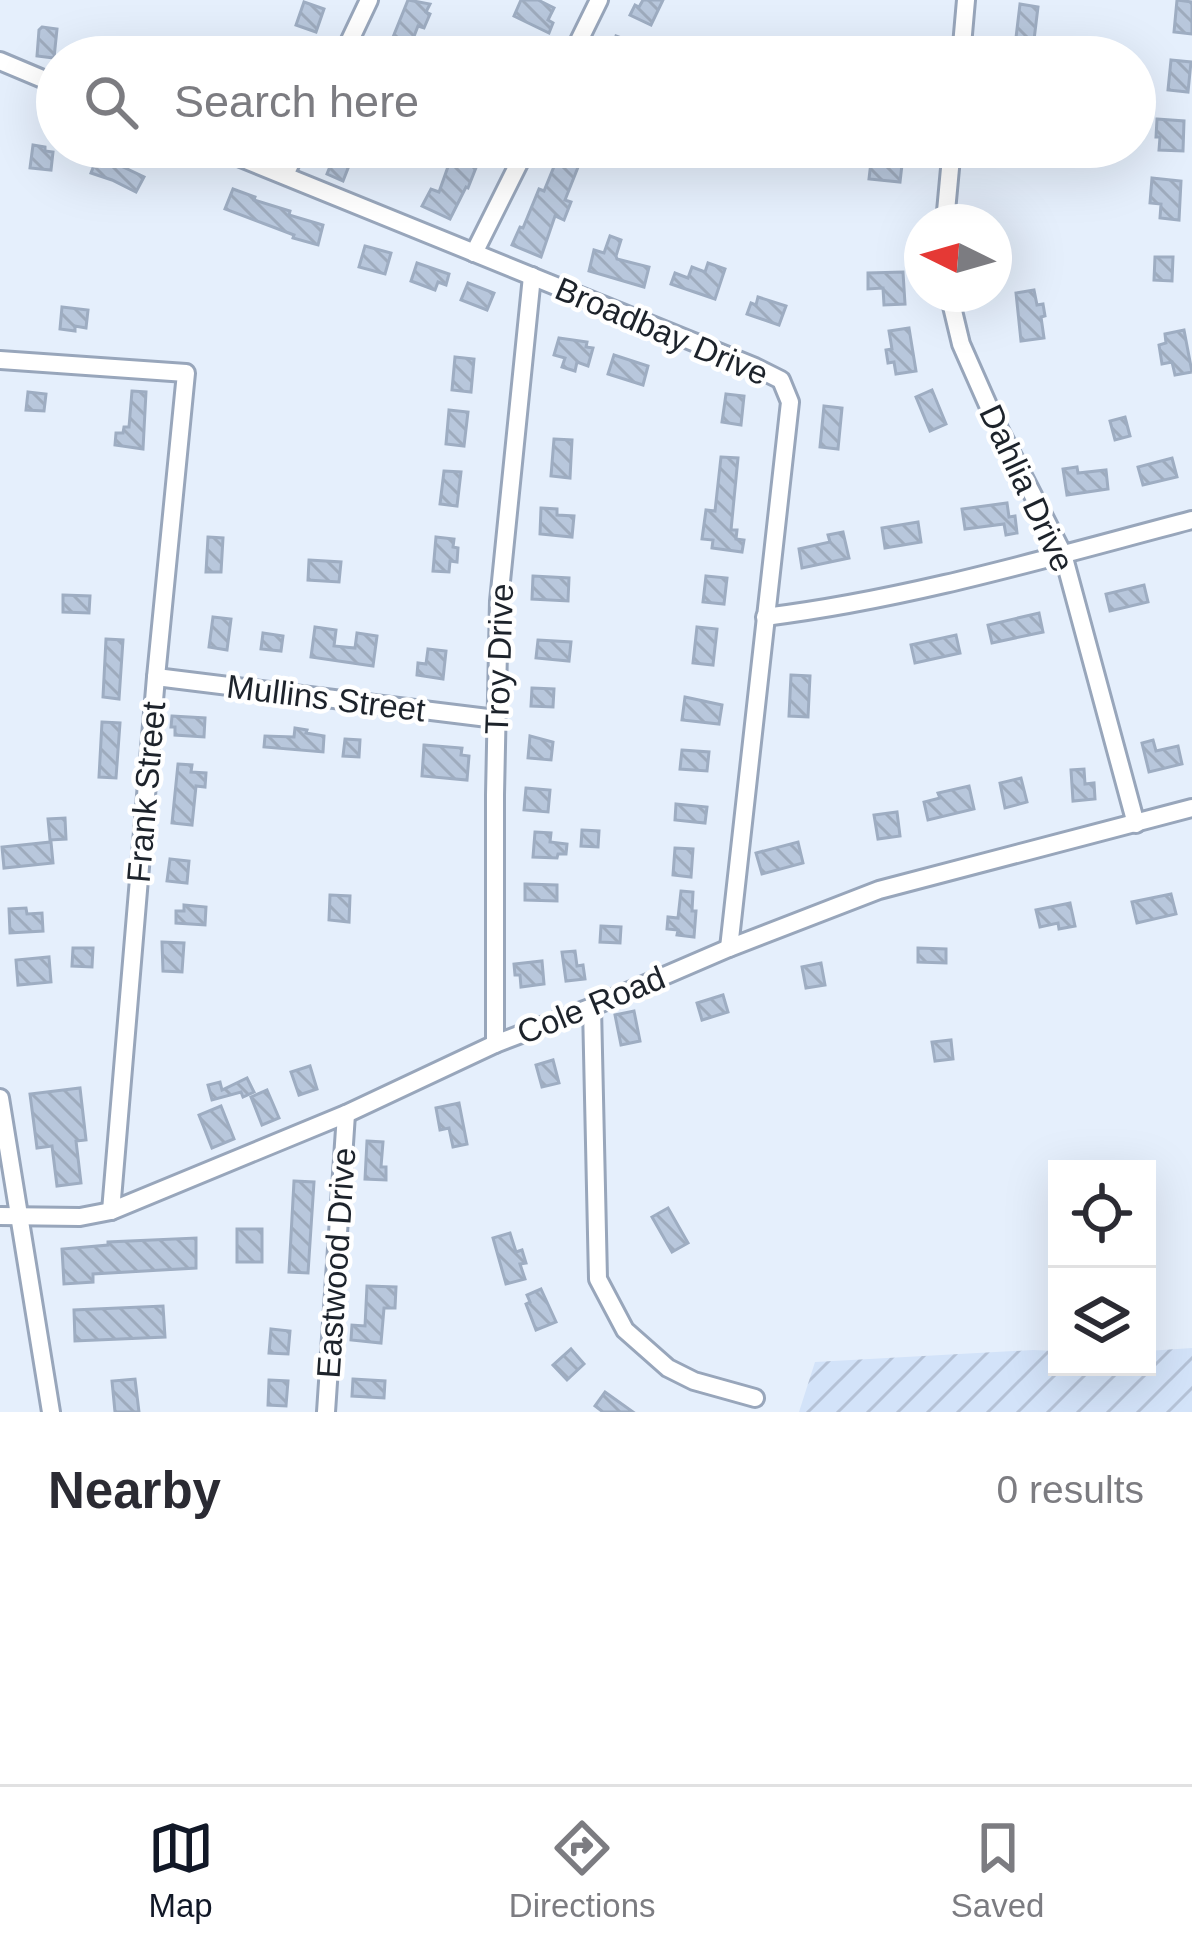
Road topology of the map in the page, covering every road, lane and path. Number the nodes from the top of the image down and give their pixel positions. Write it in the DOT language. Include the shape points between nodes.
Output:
graph roads {
  1 [pos="369,0"];
  2 [pos="599,0"];
  3 [pos="966,0"];
  4 [pos="352,36"];
  5 [pos="582,36"];
  6 [pos="963,36"];
  7 [pos="0,61"];
  8 [pos="36,76"];
  9 [pos="265,168"];
  10 [pos="289,168"];
  11 [pos="516,168"];
  12 [pos="950,168"];
  13 [pos="285,176"];
  14 [pos="947,204"];
  15 [pos="474,253"];
  16 [pos="532,276"];
  17 [pos="953,312"];
  18 [pos="0,359"];
  19 [pos="1192,520"];
  20 [pos="1064,554"];
  21 [pos="765,617"];
  22 [pos="156,677"];
  23 [pos="496,719"];
  24 [pos="1192,808"];
  25 [pos="1136,824"];
  26 [pos="729,948"];
  27 [pos="592,1007"];
  28 [pos="495,1045"];
  29 [pos="0,1098"];
  30 [pos="346,1114"];
  31 [pos="111,1211"];
  32 [pos="0,1216"];
  33 [pos="20,1217"];
  34 [pos="755,1398"];
  35 [pos="51,1412"];
  36 [pos="326,1412"];
  1 -- 4 [label="street"];
  2 -- 5 [label="street"];
  3 -- 6 [label="street"];
  7 -- 8 [label="street"];
  9 -- 13 [label="street, Broadbay Drive"];
  10 -- 13 [label="street"];
  11 -- 15 [label="street"];
  12 -- 14 [label="street"];
  13 -- 15 [label="street, Broadbay Drive"];
  15 -- 16 [label="street, Broadbay Drive"];
  16 -- 21 [label="street, Broadbay Drive" via="781,380 790,402"];
  16 -- 23 [label="street, Troy Drive" via="499,601"];
  17 -- 20 [label="street, Dahlia Drive" via="995,421"];
  18 -- 22 [label="street, Frank Street" via="186,374"];
  19 -- 20 [label="street"];
  20 -- 21 [label="street"];
  20 -- 25 [label="street, Dahlia Drive"];
  21 -- 26 [label="street, Broadbay Drive"];
  22 -- 23 [label="street, Mullins Street"];
  22 -- 31 [label="street, Frank Street"];
  23 -- 28 [label="street, Troy Drive"];
  24 -- 25 [label="street, Cole Road"];
  25 -- 26 [label="street, Cole Road" via="879,890"];
  26 -- 27 [label="street, Cole Road"];
  27 -- 28 [label="street, Cole Road"];
  27 -- 34 [label="street" via="598,1279 625,1330 668,1368"];
  28 -- 30 [label="street, Cole Road"];
  29 -- 33 [label="street"];
  30 -- 31 [label="street, Cole Road"];
  30 -- 36 [label="street, Eastwood Drive"];
  31 -- 33 [label="street, Cole Road"];
  32 -- 33 [label="street, Cole Road"];
  33 -- 35 [label="street"];
}
